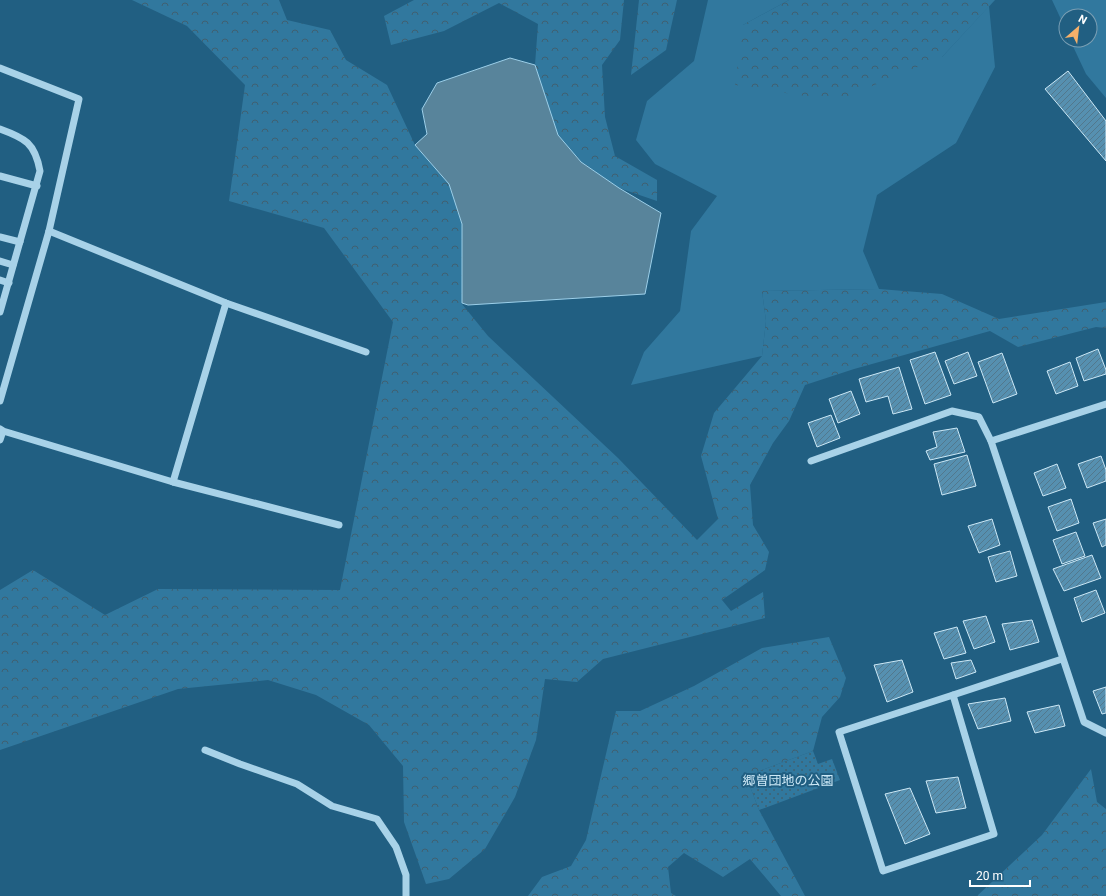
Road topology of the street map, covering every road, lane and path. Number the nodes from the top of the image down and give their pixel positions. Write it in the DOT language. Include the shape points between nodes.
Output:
graph roads {
  1 [pos="0,68"];
  2 [pos="0,128"];
  3 [pos="0,176"];
  4 [pos="37,186"];
  5 [pos="49,231"];
  6 [pos="0,237"];
  7 [pos="20,242"];
  8 [pos="0,261"];
  9 [pos="14,265"];
  10 [pos="0,280"];
  11 [pos="9,283"];
  12 [pos="226,303"];
  13 [pos="0,312"];
  14 [pos="366,352"];
  15 [pos="0,401"];
  16 [pos="1106,404"];
  17 [pos="1,430"];
  18 [pos="0,440"];
  19 [pos="991,441"];
  20 [pos="811,461"];
  21 [pos="173,482"];
  22 [pos="339,525"];
  23 [pos="1062,659"];
  24 [pos="952,695"];
  25 [pos="1106,733"];
  26 [pos="205,750"];
  27 [pos="406,896"];
  1 -- 5 [label="street" via="79,99"];
  2 -- 4 [label="street" via="17,135 30,145 38,156 40,171"];
  3 -- 4 [label="street"];
  4 -- 7 [label="street"];
  5 -- 12 [label="street"];
  5 -- 15 [label="street"];
  6 -- 7 [label="street"];
  7 -- 9 [label="street"];
  8 -- 9 [label="street"];
  9 -- 11 [label="street"];
  10 -- 11 [label="street"];
  11 -- 13 [label="street"];
  12 -- 14 [label="street"];
  12 -- 21 [label="street"];
  16 -- 19 [label="street"];
  17 -- 18 [label="street"];
  17 -- 21 [label="street"];
  19 -- 20 [label="street" via="979,417 952,411"];
  19 -- 23 [label="street"];
  21 -- 22 [label="street"];
  23 -- 24 [label="street"];
  23 -- 25 [label="street" via="1084,722"];
  24 -- 24 [label="street" via="839,732 883,871 994,834"];
  26 -- 27 [label="street" via="297,784 332,806 377,819 396,847 406,875"];
}
